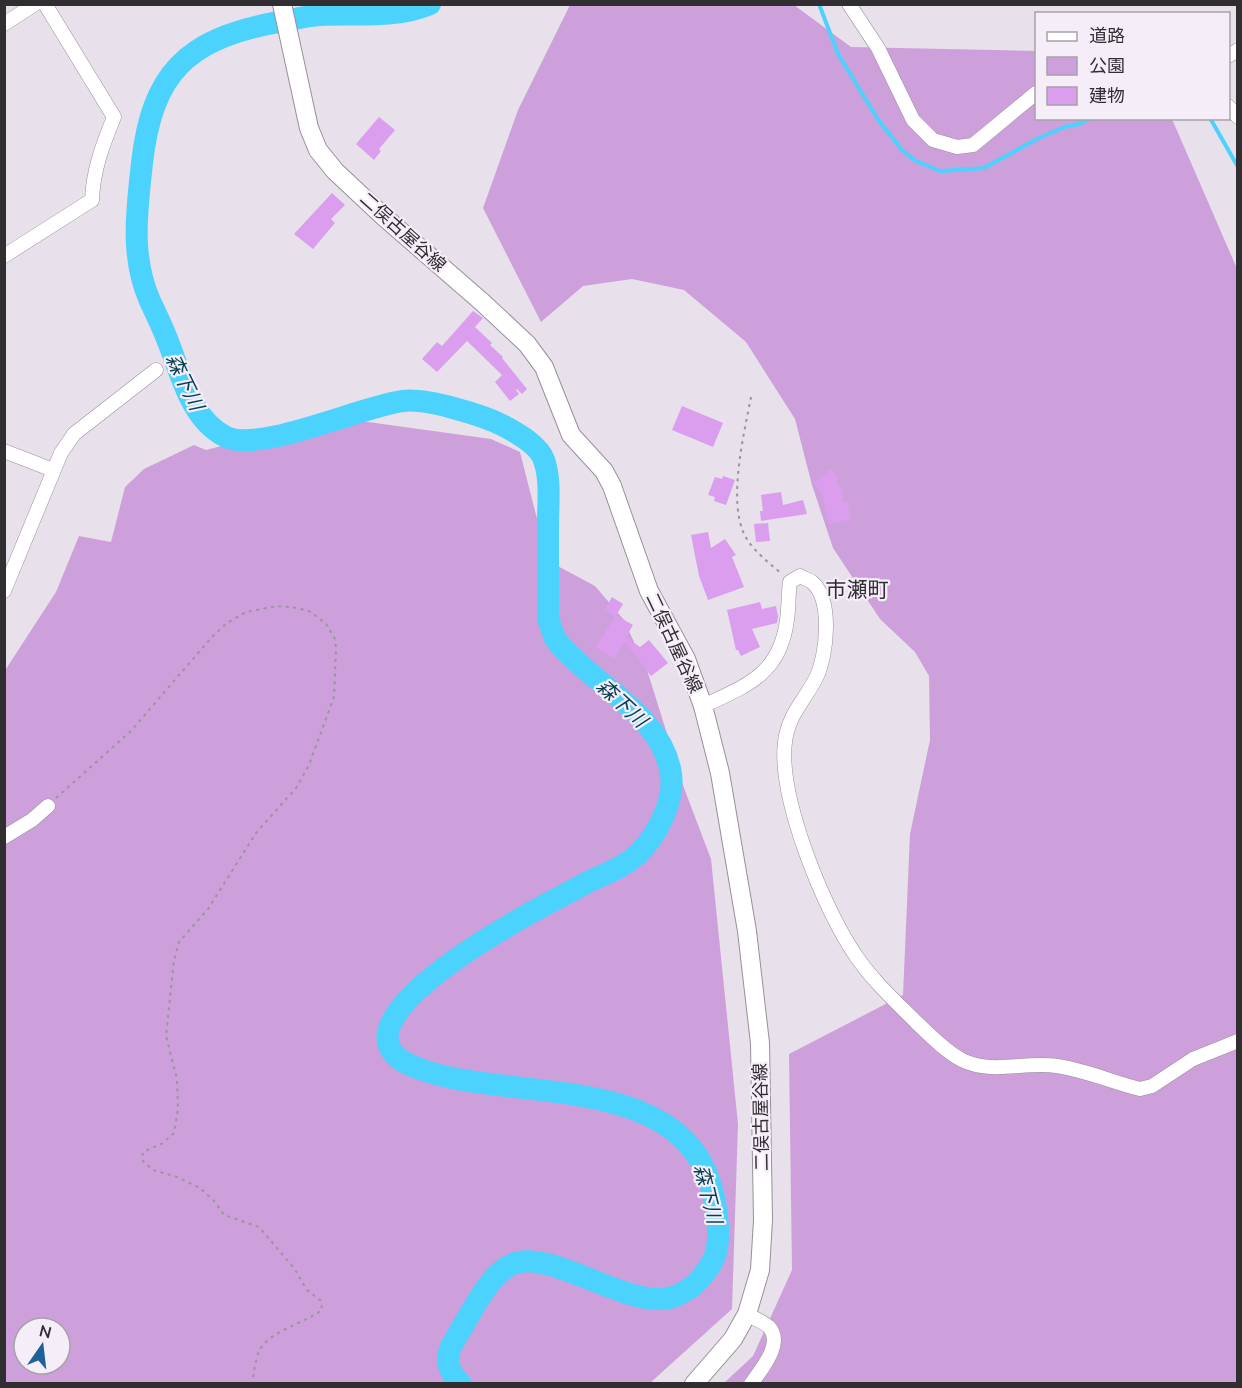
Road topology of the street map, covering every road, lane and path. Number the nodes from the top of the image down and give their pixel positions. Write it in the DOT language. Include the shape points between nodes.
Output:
graph roads {
  1 [pos="35,4"];
  2 [pos="45,4"];
  3 [pos="282,4"];
  4 [pos="849,4"];
  5 [pos="4,24"];
  6 [pos="1035,94"];
  7 [pos="4,256"];
  8 [pos="156,370"];
  9 [pos="751,397"];
  10 [pos="4,452"];
  11 [pos="53,470"];
  12 [pos="790,582"];
  13 [pos="4,591"];
  14 [pos="703,706"];
  15 [pos="48,806"];
  16 [pos="4,837"];
  17 [pos="1238,1041"];
  18 [pos="747,1314"];
  19 [pos="252,1383"];
  20 [pos="694,1383"];
  21 [pos="751,1383"];
  1 -- 5 [label="street"];
  2 -- 7 [label="street" via="114,117 102,145 92,200"];
  3 -- 14 [label="main road, 二俣古屋谷線" via="309,128 318,150 383,216 527,344 544,367 571,435 604,471 612,486 649,591 686,659"];
  4 -- 6 [label="street" via="878,48 913,120 933,140 957,147 973,145"];
  8 -- 11 [label="street" via="74,434"];
  9 -- 12 [label="path" via="737,505 744,533 756,552"];
  10 -- 11 [label="street"];
  11 -- 13 [label="street"];
  12 -- 14 [label="street" via="787,621 773,662 759,677"];
  12 -- 17 [label="street" via="800,576 820,594 826,640 817,677 794,712 785,742 790,800 806,853 831,911 854,954 891,998 940,1045 963,1061 992,1068 1056,1066 1140,1089 1152,1086 1193,1059"];
  14 -- 18 [label="main road, 二俣古屋谷線" via="720,773 747,931 760,1043 764,1220 760,1269"];
  15 -- 16 [label="street"];
  15 -- 19 [label="path" via="131,731 227,623 246,612 277,606 311,612 326,624 335,639 334,697 309,765 296,788 256,833 208,909 180,942 174,960 166,1036 177,1079 174,1133 143,1152 142,1160 153,1170 200,1188 224,1215 259,1227 307,1290 321,1301 322,1310 269,1338 260,1350"];
  18 -- 20 [label="main road, 二俣古屋谷線" via="733,1339"];
  18 -- 21 [label="street" via="769,1327 774,1339 770,1358"];
}
